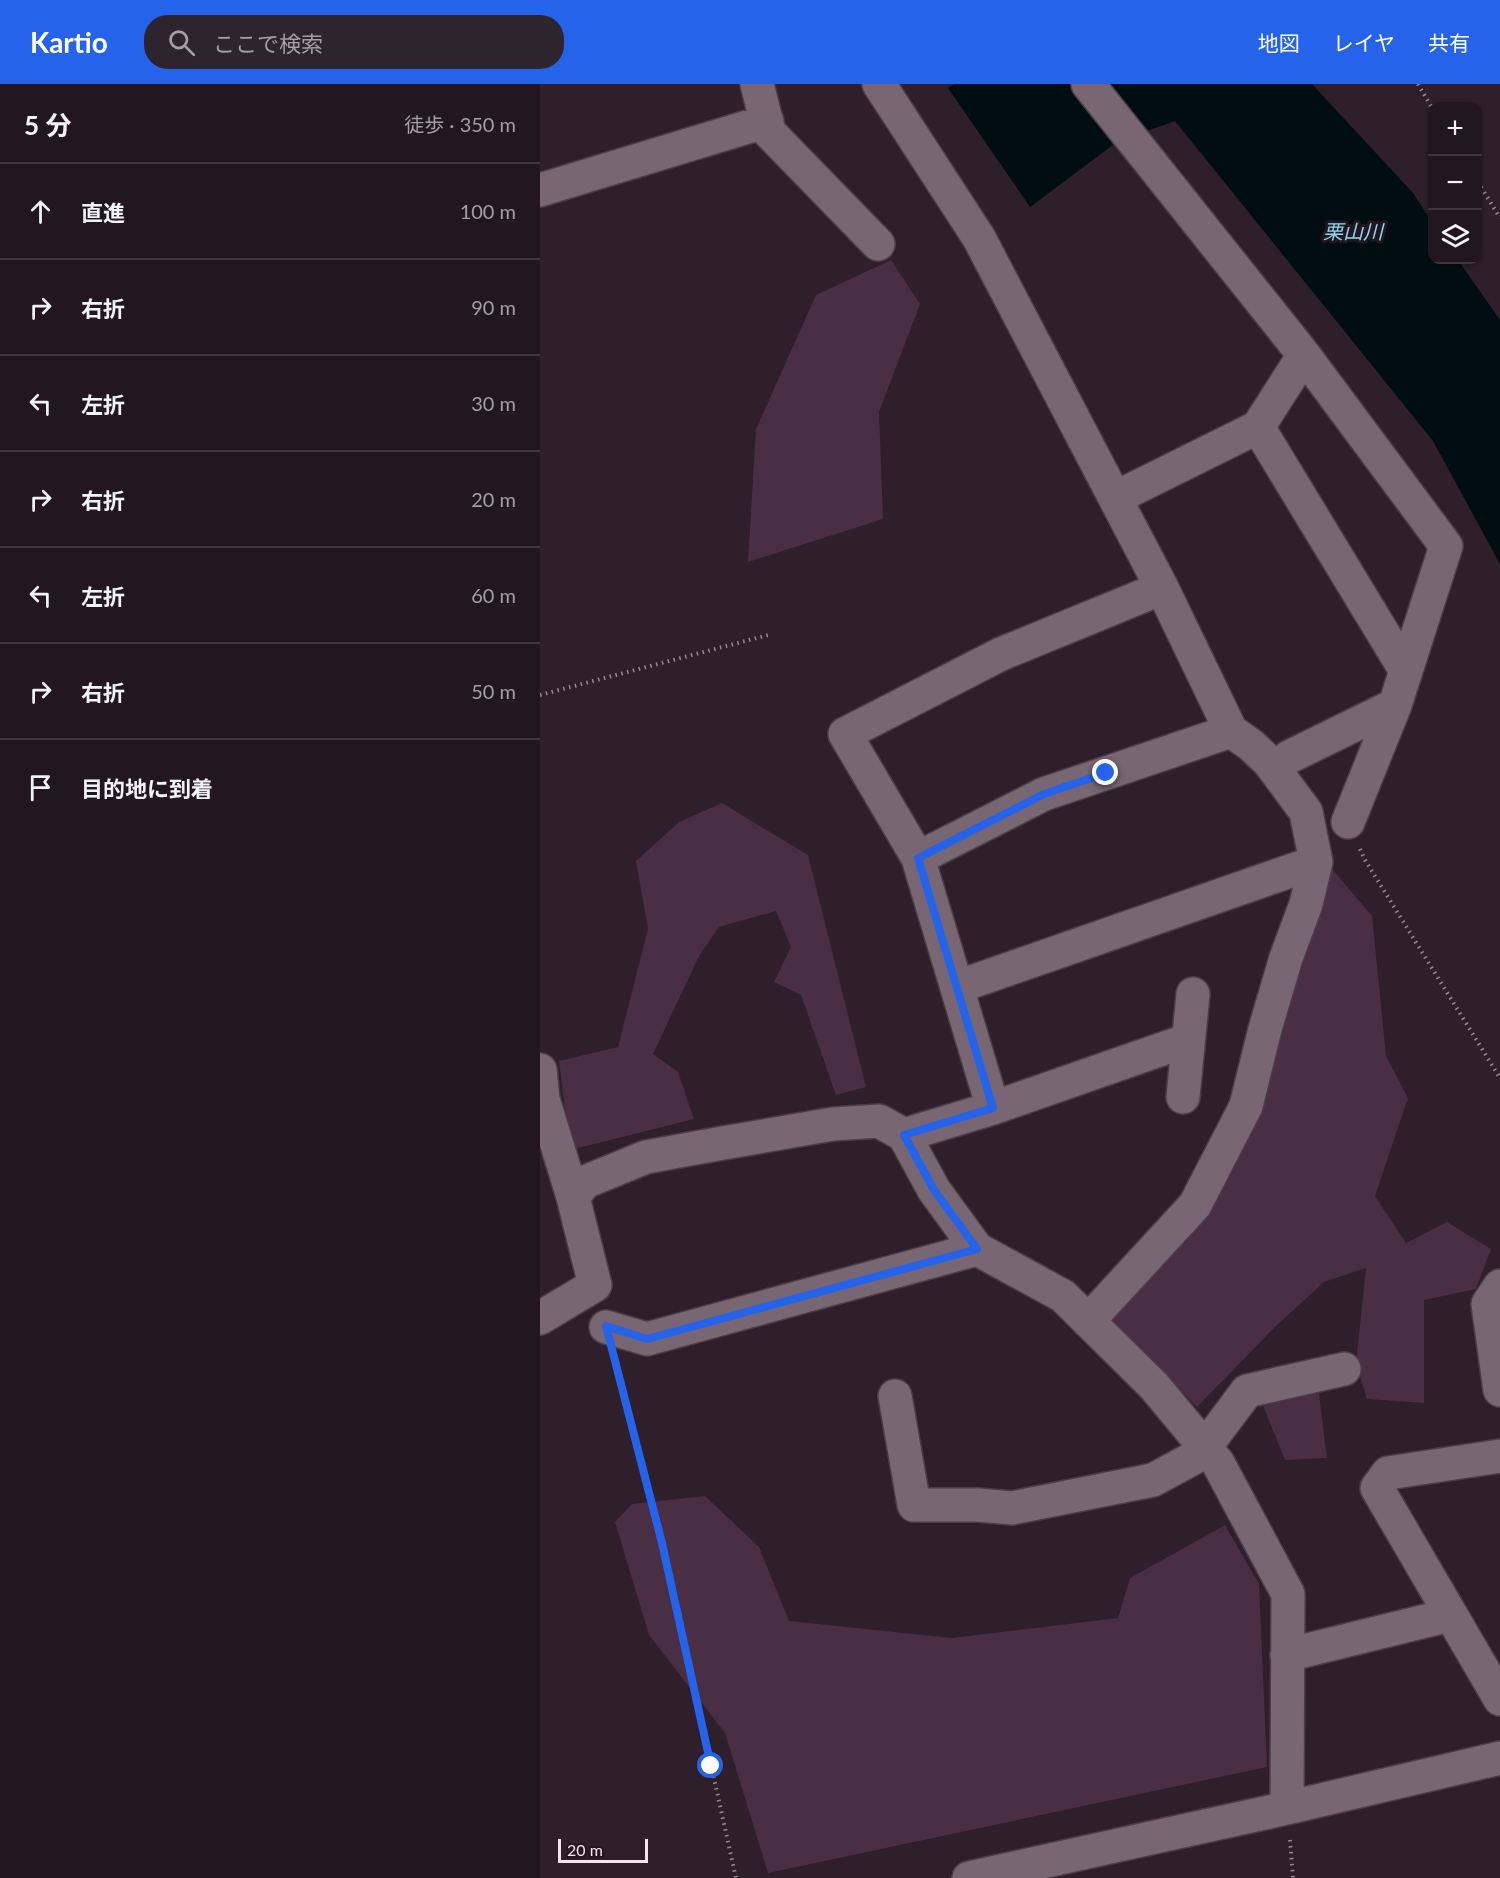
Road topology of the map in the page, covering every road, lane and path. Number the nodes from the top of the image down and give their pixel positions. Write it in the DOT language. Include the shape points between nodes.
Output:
graph roads {
  1 [pos="758,84"];
  2 [pos="879,84"];
  3 [pos="1088,84"];
  4 [pos="1418,84"];
  5 [pos="1428,102"];
  6 [pos="767,121"];
  7 [pos="1482,189"];
  8 [pos="540,190"];
  9 [pos="1500,218"];
  10 [pos="878,244"];
  11 [pos="1304,355"];
  12 [pos="1258,427"];
  13 [pos="1115,498"];
  14 [pos="1162,588"];
  15 [pos="768,635"];
  16 [pos="1406,671"];
  17 [pos="540,695"];
  18 [pos="1395,705"];
  19 [pos="1231,731"];
  20 [pos="1289,757"];
  21 [pos="1348,822"];
  22 [pos="918,858"];
  23 [pos="1316,862"];
  24 [pos="957,987"];
  25 [pos="1192,994"];
  26 [pos="1188,1040"];
  27 [pos="1500,1078"];
  28 [pos="541,1089"];
  29 [pos="1183,1097"];
  30 [pos="993,1108"];
  31 [pos="904,1135"];
  32 [pos="573,1197"];
  33 [pos="977,1249"];
  34 [pos="1500,1286"];
  35 [pos="540,1318"];
  36 [pos="1088,1322"];
  37 [pos="606,1326"];
  38 [pos="1344,1369"];
  39 [pos="1500,1390"];
  40 [pos="896,1396"];
  41 [pos="1204,1447"];
  42 [pos="1500,1456"];
  43 [pos="1450,1615"];
  44 [pos="1287,1655"];
  45 [pos="1500,1699"];
  46 [pos="1500,1758"];
  47 [pos="1287,1808"];
  48 [pos="736,1878"];
  49 [pos="969,1878"];
  50 [pos="1293,1878"];
  1 -- 6 [label="street"];
  2 -- 13 [label="street" via="979,238"];
  3 -- 11 [label="street"];
  4 -- 5 [label="path"];
  6 -- 8 [label="street"];
  6 -- 10 [label="street" via="769,132"];
  7 -- 9 [label="path"];
  11 -- 12 [label="street"];
  11 -- 16 [label="street" via="1446,546"];
  12 -- 13 [label="street"];
  12 -- 16 [label="street"];
  13 -- 14 [label="street"];
  14 -- 19 [label="street"];
  14 -- 22 [label="street" via="1001,654 845,734"];
  15 -- 17 [label="path"];
  16 -- 18 [label="street"];
  18 -- 20 [label="street"];
  18 -- 21 [label="street"];
  19 -- 22 [label="street" via="1044,794"];
  19 -- 23 [label="street" via="1269,762 1306,812"];
  21 -- 27 [label="path" via="1365,860"];
  22 -- 24 [label="street"];
  23 -- 24 [label="street"];
  23 -- 36 [label="street" via="1246,1106 1195,1204"];
  24 -- 30 [label="street"];
  25 -- 26 [label="street"];
  26 -- 29 [label="street"];
  26 -- 30 [label="street"];
  28 -- 32 [label="street"];
  30 -- 31 [label="street"];
  31 -- 32 [label="street" via="879,1121 833,1124 645,1157 585,1182"];
  31 -- 33 [label="street" via="934,1190"];
  32 -- 35 [label="street" via="595,1285"];
  33 -- 36 [label="street" via="1063,1296"];
  33 -- 37 [label="street" via="647,1339"];
  34 -- 39 [label="street" via="1488,1304"];
  36 -- 41 [label="street" via="1154,1386"];
  37 -- 48 [label="path" via="662,1543"];
  38 -- 41 [label="street" via="1247,1391"];
  40 -- 41 [label="street" via="914,1505 1012,1508 1035,1504 1153,1480 1199,1455"];
  41 -- 44 [label="street" via="1218,1462 1288,1594"];
  42 -- 43 [label="street" via="1388,1473 1377,1488"];
  43 -- 44 [label="street"];
  43 -- 45 [label="street"];
  44 -- 47 [label="street"];
  46 -- 47 [label="street"];
  47 -- 49 [label="street"];
  47 -- 50 [label="path"];
}
